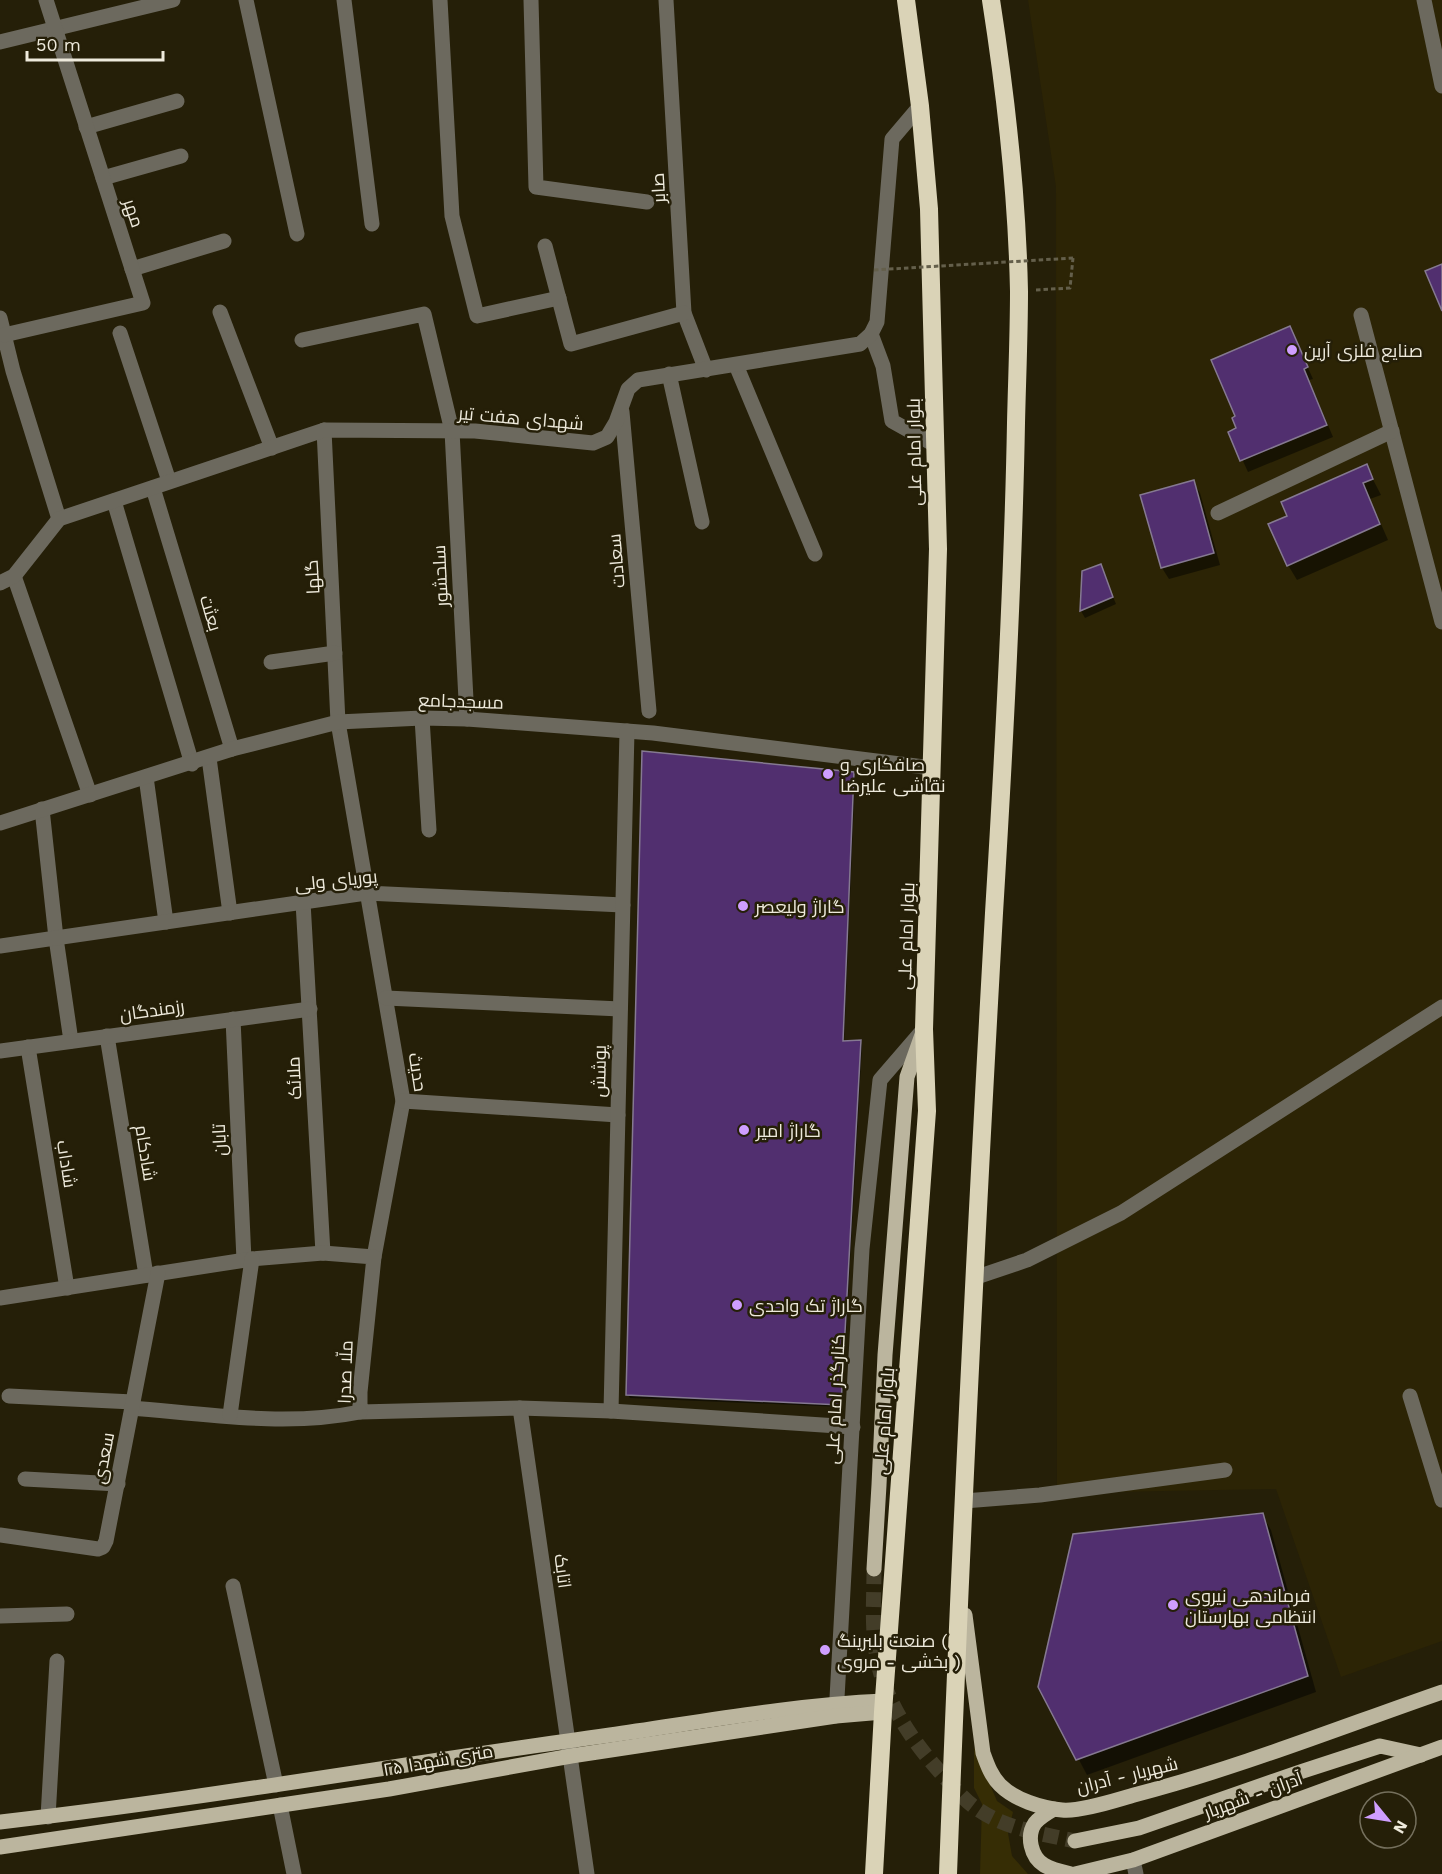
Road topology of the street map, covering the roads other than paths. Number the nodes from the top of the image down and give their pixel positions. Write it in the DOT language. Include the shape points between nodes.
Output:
graph roads {
  1 [pos="46,0"];
  2 [pos="173,0"];
  3 [pos="246,0"];
  4 [pos="344,0"];
  5 [pos="440,0"];
  6 [pos="531,0"];
  7 [pos="666,0"];
  8 [pos="906,0"];
  9 [pos="991,0"];
  10 [pos="1424,0"];
  11 [pos="54,27"];
  12 [pos="0,42"];
  13 [pos="1442,86"];
  14 [pos="177,101"];
  15 [pos="920,106"];
  16 [pos="86,127"];
  17 [pos="181,156"];
  18 [pos="103,178"];
  19 [pos="647,202"];
  20 [pos="372,224"];
  21 [pos="297,234"];
  22 [pos="224,241"];
  23 [pos="545,246"];
  24 [pos="132,268"];
  25 [pos="559,298"];
  26 [pos="220,312"];
  27 [pos="684,313"];
  28 [pos="1361,315"];
  29 [pos="0,318"];
  30 [pos="120,333"];
  31 [pos="871,334"];
  32 [pos="4,335"];
  33 [pos="302,340"];
  34 [pos="736,365"];
  35 [pos="706,370"];
  36 [pos="6,373"];
  37 [pos="669,374"];
  38 [pos="621,408"];
  39 [pos="324,430"];
  40 [pos="452,431"];
  41 [pos="1392,431"];
  42 [pos="935,445"];
  43 [pos="272,448"];
  44 [pos="169,482"];
  45 [pos="153,488"];
  46 [pos="114,501"];
  47 [pos="1218,513"];
  48 [pos="59,519"];
  49 [pos="702,522"];
  50 [pos="814,554"];
  51 [pos="7,580"];
  52 [pos="1442,621"];
  53 [pos="335,653"];
  54 [pos="271,662"];
  55 [pos="649,711"];
  56 [pos="422,718"];
  57 [pos="467,719"];
  58 [pos="338,722"];
  59 [pos="627,731"];
  60 [pos="232,749"];
  61 [pos="209,758"];
  62 [pos="192,764"];
  63 [pos="933,768"];
  64 [pos="146,777"];
  65 [pos="90,795"];
  66 [pos="42,810"];
  67 [pos="0,823"];
  68 [pos="429,830"];
  69 [pos="366,893"];
  70 [pos="303,902"];
  71 [pos="623,905"];
  72 [pos="230,913"];
  73 [pos="166,922"];
  74 [pos="56,938"];
  75 [pos="0,946"];
  76 [pos="386,998"];
  77 [pos="1442,1007"];
  78 [pos="310,1009"];
  79 [pos="620,1009"];
  80 [pos="233,1019"];
  81 [pos="924,1029"];
  82 [pos="107,1036"];
  83 [pos="70,1041"];
  84 [pos="28,1047"];
  85 [pos="0,1051"];
  86 [pos="403,1101"];
  87 [pos="618,1115"];
  88 [pos="323,1253"];
  89 [pos="374,1257"];
  90 [pos="248,1259"];
  91 [pos="152,1274"];
  92 [pos="974,1278"];
  93 [pos="67,1288"];
  94 [pos="0,1298"];
  95 [pos="9,1396"];
  96 [pos="1410,1396"];
  97 [pos="133,1405"];
  98 [pos="520,1408"];
  99 [pos="611,1411"];
  100 [pos="360,1412"];
  101 [pos="230,1415"];
  102 [pos="853,1427"];
  103 [pos="1225,1470"];
  104 [pos="24,1479"];
  105 [pos="118,1484"];
  106 [pos="1442,1500"];
  107 [pos="964,1501"];
  108 [pos="0,1535"];
  109 [pos="959,1568"];
  110 [pos="874,1569"];
  111 [pos="233,1587"];
  112 [pos="66,1614"];
  113 [pos="0,1616"];
  114 [pos="57,1661"];
  115 [pos="1442,1692"];
  116 [pos="883,1707"];
  117 [pos="836,1709"];
  118 [pos="1442,1747"];
  119 [pos="570,1748"];
  120 [pos="1421,1755"];
  121 [pos="276,1785"];
  122 [pos="280,1805"];
  123 [pos="1054,1809"];
  124 [pos="48,1816"];
  125 [pos="0,1822"];
  126 [pos="45,1840"];
  127 [pos="1075,1842"];
  128 [pos="0,1847"];
  129 [pos="1134,1867"];
  130 [pos="294,1874"];
  131 [pos="587,1874"];
  132 [pos="874,1874"];
  133 [pos="948,1874"];
  134 [pos="1073,1874"];
  1 -- 11 [label="street, مهر"];
  2 -- 11 [label="street"];
  3 -- 21 [label="street"];
  4 -- 20 [label="street"];
  5 -- 25 [label="street" via="452,216 477,316"];
  6 -- 19 [label="street" via="536,187"];
  7 -- 27 [label="street, صابر"];
  8 -- 15 [label="highway, بلوار امام علی"];
  9 -- 92 [label="highway" via="1009,136 1019,291 1013,573"];
  10 -- 13 [label="street"];
  11 -- 12 [label="street"];
  11 -- 16 [label="street, مهر"];
  14 -- 16 [label="street"];
  15 -- 31 [label="street" via="892,139 877,322"];
  15 -- 42 [label="highway, بلوار امام علی" via="929,209"];
  16 -- 18 [label="street, مهر"];
  17 -- 18 [label="street"];
  18 -- 24 [label="street, مهر"];
  22 -- 24 [label="street"];
  23 -- 25 [label="street"];
  24 -- 32 [label="street, مهر" via="143,303"];
  25 -- 27 [label="street" via="572,344"];
  26 -- 43 [label="street"];
  27 -- 35 [label="street, صابر"];
  28 -- 41 [label="street"];
  29 -- 32 [label="street"];
  30 -- 44 [label="street"];
  31 -- 34 [label="street, شهدای هفت تیر" via="860,344"];
  31 -- 42 [label="street" via="883,366 892,421"];
  32 -- 36 [label="street"];
  33 -- 40 [label="street, سلحشور" via="424,314"];
  34 -- 35 [label="street, شهدای هفت تیر"];
  34 -- 50 [label="street"];
  35 -- 37 [label="street, شهدای هفت تیر"];
  36 -- 48 [label="street"];
  37 -- 38 [label="street, شهدای هفت تیر" via="638,380 628,389"];
  37 -- 49 [label="street"];
  38 -- 40 [label="street, شهدای هفت تیر" via="608,437 593,444"];
  38 -- 55 [label="street, سعادت"];
  39 -- 40 [label="street, شهدای هفت تیر"];
  39 -- 43 [label="street, شهدای هفت تیر"];
  39 -- 53 [label="street, گلها"];
  40 -- 57 [label="street, سلحشور"];
  41 -- 47 [label="street"];
  41 -- 52 [label="street"];
  42 -- 63 [label="highway, بلوار امام علی" via="938,549"];
  43 -- 44 [label="street, شهدای هفت تیر"];
  44 -- 45 [label="street, شهدای هفت تیر"];
  45 -- 46 [label="street, شهدای هفت تیر"];
  45 -- 60 [label="street, بعثت"];
  46 -- 48 [label="street, شهدای هفت تیر"];
  46 -- 62 [label="street"];
  48 -- 51 [label="street"];
  51 -- 65 [label="street"];
  53 -- 54 [label="street"];
  53 -- 58 [label="street, گلها"];
  56 -- 57 [label="street, مسجدجامع"];
  56 -- 58 [label="street, مسجدجامع"];
  56 -- 68 [label="street"];
  57 -- 59 [label="street, مسجدجامع"];
  58 -- 60 [label="street, مسجدجامع"];
  58 -- 69 [label="street, گلها"];
  59 -- 63 [label="street, مسجدجامع"];
  59 -- 71 [label="street, پوشش"];
  60 -- 61 [label="street, مسجدجامع"];
  61 -- 62 [label="street, مسجدجامع"];
  61 -- 72 [label="street"];
  62 -- 64 [label="street, مسجدجامع"];
  63 -- 81 [label="highway, بلوار امام علی"];
  64 -- 65 [label="street, مسجدجامع"];
  64 -- 73 [label="street"];
  65 -- 66 [label="street, مسجدجامع"];
  66 -- 67 [label="street, مسجدجامع"];
  66 -- 74 [label="street"];
  69 -- 70 [label="street, پوریای ولی"];
  69 -- 71 [label="street, پوریای ولی"];
  69 -- 76 [label="street, حدیث"];
  70 -- 72 [label="street, پوریای ولی"];
  70 -- 78 [label="street, ملائک"];
  71 -- 79 [label="street, پوشش"];
  72 -- 73 [label="street, پوریای ولی"];
  73 -- 74 [label="street, پوریای ولی"];
  74 -- 75 [label="street, پوریای ولی"];
  74 -- 83 [label="street"];
  76 -- 79 [label="street"];
  76 -- 86 [label="street, حدیث"];
  77 -- 92 [label="street" via="1121,1213 1027,1260"];
  78 -- 80 [label="street, رزمندگان"];
  78 -- 88 [label="street, ملائک"];
  79 -- 87 [label="street, پوشش"];
  80 -- 82 [label="street, رزمندگان"];
  80 -- 90 [label="street, تابان"];
  81 -- 102 [label="street, کنارگذر امام علی" via="880,1080 862,1249"];
  81 -- 110 [label="main road" via="907,1077 885,1355"];
  81 -- 116 [label="highway, بلوار امام علی" via="927,1111"];
  82 -- 83 [label="street, رزمندگان"];
  82 -- 91 [label="street, شادکام"];
  83 -- 84 [label="street, رزمندگان"];
  84 -- 85 [label="street, رزمندگان"];
  84 -- 93 [label="street, شاداب"];
  86 -- 87 [label="street"];
  86 -- 89 [label="street, حدیث"];
  87 -- 99 [label="street, پوشش"];
  88 -- 89 [label="street"];
  88 -- 90 [label="street"];
  89 -- 100 [label="street, ملّا صدرا"];
  90 -- 91 [label="street"];
  90 -- 101 [label="street, تابان"];
  91 -- 93 [label="street"];
  91 -- 97 [label="street, سعدی"];
  92 -- 107 [label="highway"];
  93 -- 94 [label="street"];
  95 -- 97 [label="street"];
  96 -- 106 [label="street"];
  97 -- 101 [label="street"];
  97 -- 105 [label="street, سعدی"];
  98 -- 99 [label="street, ملّا صدرا"];
  98 -- 100 [label="street, ملّا صدرا"];
  98 -- 119 [label="street, اتابک"];
  99 -- 102 [label="street, ملّا صدرا"];
  100 -- 101 [label="street" via="336,1417"];
  102 -- 117 [label="street, کنارگذر امام علی"];
  103 -- 107 [label="street" via="1040,1495"];
  104 -- 105 [label="street"];
  105 -- 108 [label="street, سعدی" via="103,1547"];
  107 -- 109 [label="highway"];
  109 -- 123 [label="main road, شهریار - آدران" via="973,1689 983,1753 990,1772 1017,1798"];
  109 -- 133 [label="highway"];
  111 -- 121 [label="street"];
  112 -- 113 [label="street"];
  114 -- 124 [label="street"];
  115 -- 123 [label="main road, شهریار - آدران" via="1176,1784 1065,1811"];
  116 -- 117 [label="main road, ۲۵ متری شهدا"];
  116 -- 132 [label="highway, بلوار امام علی"];
  117 -- 119 [label="main road, ۲۵ متری شهدا"];
  118 -- 120 [label="main road, آدران - شهریار"];
  119 -- 121 [label="main road, ۲۵ متری شهدا"];
  119 -- 122 [label="main road, ۲۵ متری شهدا" via="389,1789"];
  119 -- 131 [label="street, اتابک"];
  120 -- 127 [label="main road" via="1380,1746 1139,1828"];
  120 -- 129 [label="main road, آدران - شهریار"];
  121 -- 124 [label="main road, ۲۵ متری شهدا"];
  122 -- 126 [label="main road, ۲۵ متری شهدا"];
  122 -- 130 [label="street"];
  123 -- 134 [label="main road" via="1034,1825 1034,1858 1043,1865"];
  124 -- 125 [label="main road, ۲۵ متری شهدا"];
  124 -- 126 [label="main road"];
  126 -- 128 [label="main road, ۲۵ متری شهدا"];
  129 -- 134 [label="main road, آدران - شهریار"];
}
